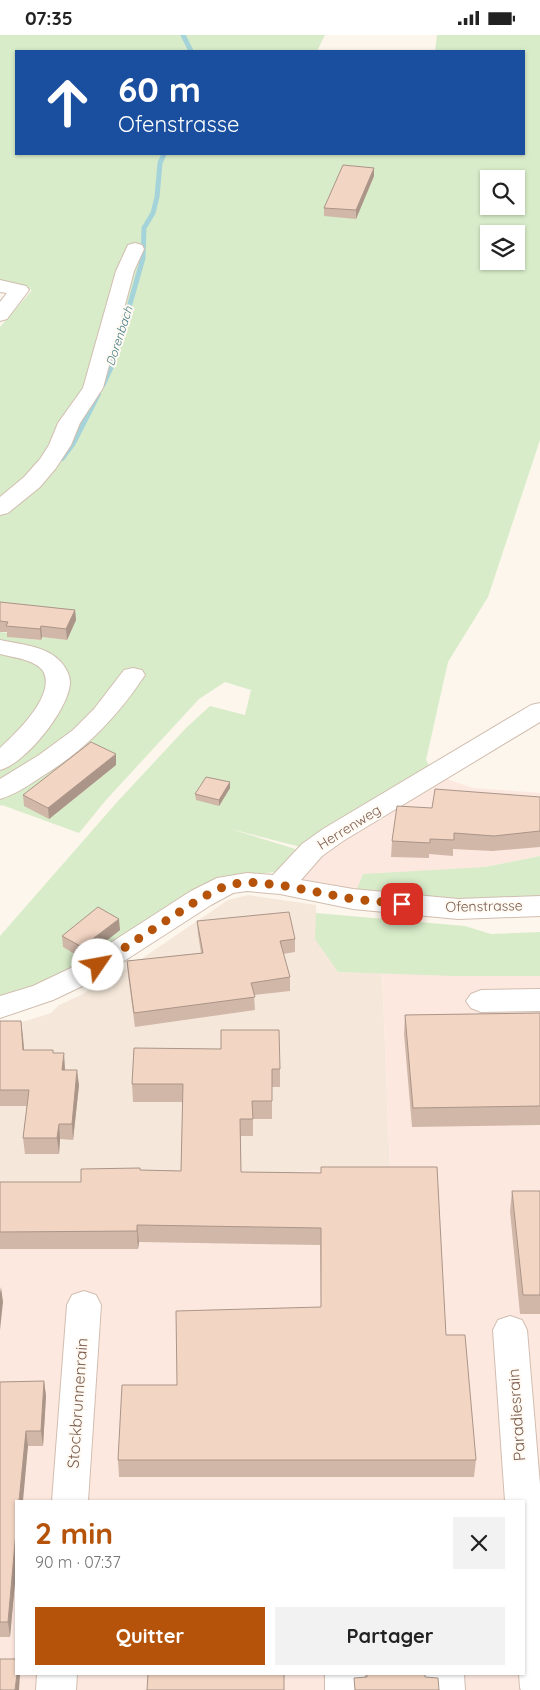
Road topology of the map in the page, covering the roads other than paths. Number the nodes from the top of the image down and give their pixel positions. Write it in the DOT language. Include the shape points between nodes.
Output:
graph roads {
  1 [pos="134,249"];
  2 [pos="0,286"];
  3 [pos="0,315"];
  4 [pos="0,508"];
  5 [pos="0,647"];
  6 [pos="133,675"];
  7 [pos="540,711"];
  8 [pos="0,762"];
  9 [pos="0,790"];
  10 [pos="280,885"];
  11 [pos="540,906"];
  12 [pos="540,1000"];
  13 [pos="481,1001"];
  14 [pos="0,1007"];
  15 [pos="84,1305"];
  16 [pos="510,1330"];
  17 [pos="70,1500"];
  18 [pos="523,1500"];
  19 [pos="525,1520"];
  20 [pos="57,1675"];
  21 [pos="345,1675"];
  22 [pos="444,1675"];
  23 [pos="540,1688"];
  24 [pos="56,1690"];
  25 [pos="345,1690"];
  26 [pos="445,1690"];
  1 -- 4 [label="street" via="117,297 93,388 69,423 48,463 32,482"];
  2 -- 3 [label="street" via="19,290"];
  5 -- 8 [label="street" via="37,656 55,670 57,677 56,696 22,744"];
  6 -- 9 [label="street" via="91,727 36,770"];
  7 -- 10 [label="street, Herrenweg" via="333,835 312,850"];
  10 -- 11 [label="street, Ofenstrasse" via="353,899 458,909"];
  10 -- 14 [label="street" via="247,882 227,885 201,898 83,975 44,993"];
  12 -- 13 [label="street"];
  15 -- 17 [label="street, Stockbrunnenrain"];
  16 -- 18 [label="street, Paradiesrain"];
  19 -- 23 [label="street"];
  20 -- 24 [label="street"];
  21 -- 25 [label="street"];
  22 -- 26 [label="street"];
}
